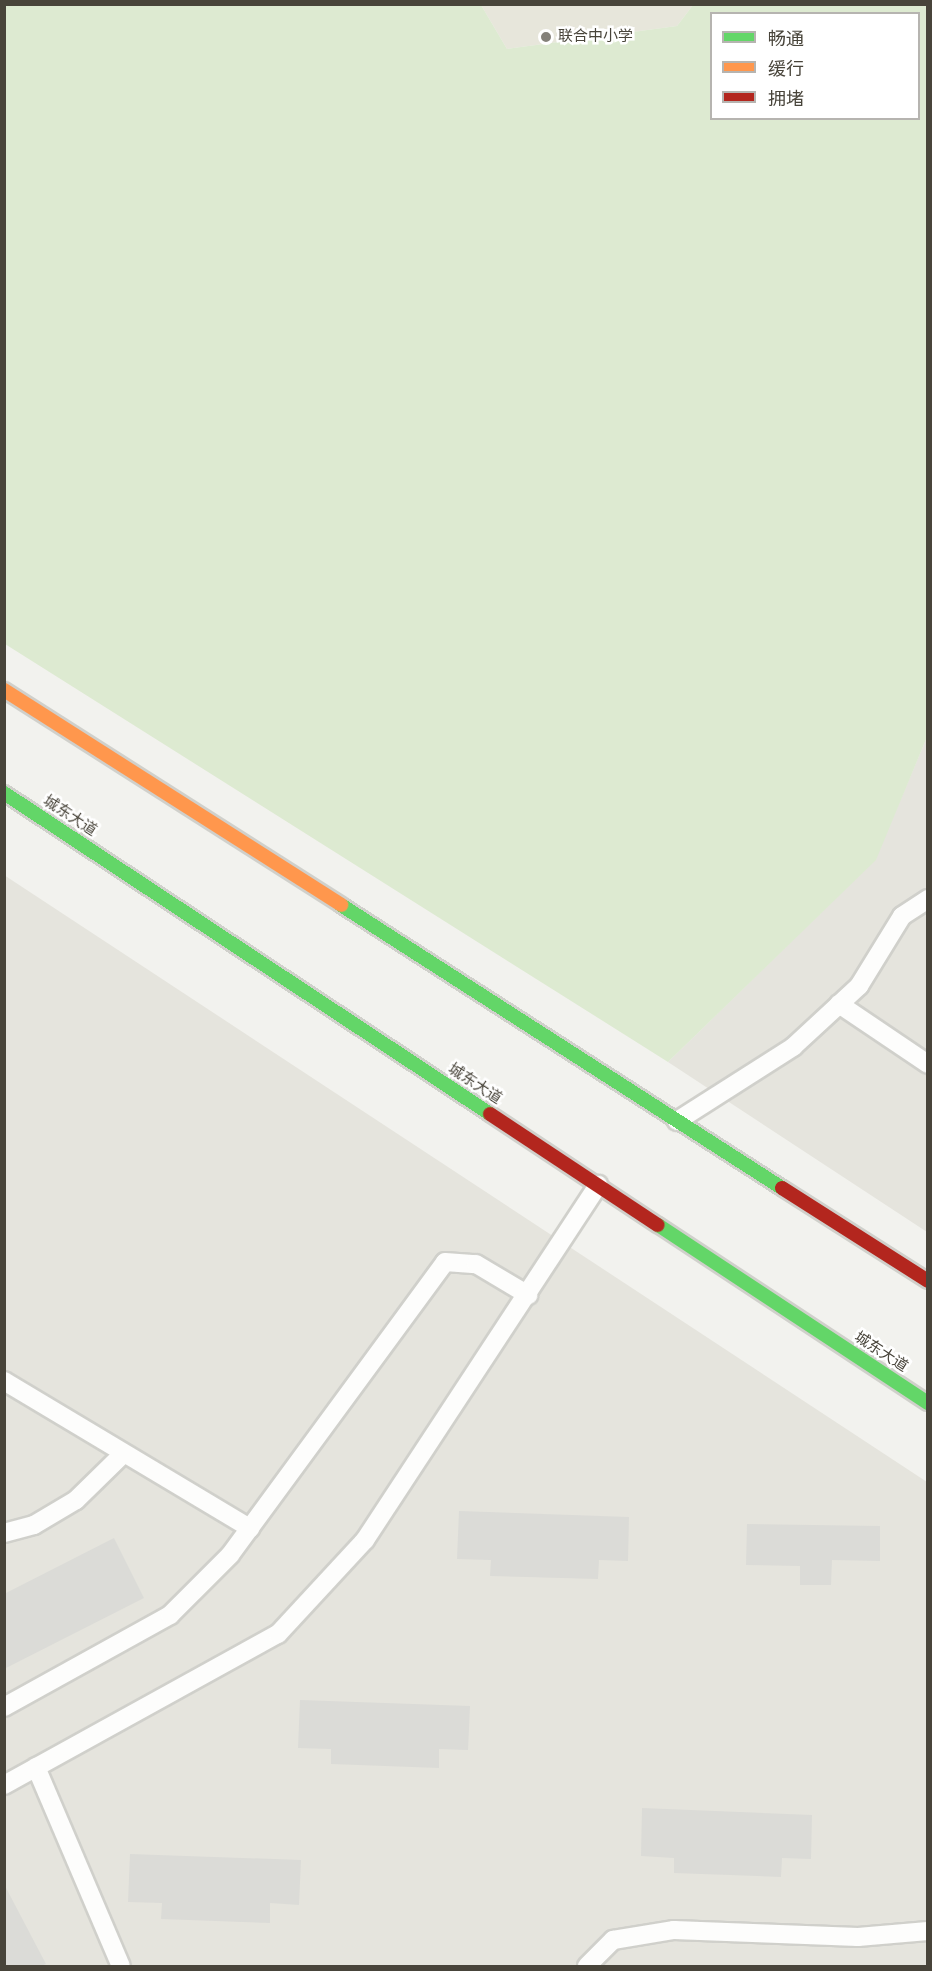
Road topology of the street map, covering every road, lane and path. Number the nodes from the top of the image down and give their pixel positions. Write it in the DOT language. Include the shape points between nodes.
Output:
graph roads {
  1 [pos="4,690"];
  2 [pos="8,803"];
  3 [pos="927,899"];
  4 [pos="839,1004"];
  5 [pos="927,1064"];
  6 [pos="677,1121"];
  7 [pos="598,1185"];
  8 [pos="927,1281"];
  9 [pos="528,1295"];
  10 [pos="4,1381"];
  11 [pos="927,1403"];
  12 [pos="122,1455"];
  13 [pos="250,1528"];
  14 [pos="4,1533"];
  15 [pos="4,1707"];
  16 [pos="36,1767"];
  17 [pos="4,1785"];
  18 [pos="927,1931"];
  19 [pos="121,1966"];
  20 [pos="587,1966"];
  1 -- 6 [label="main road"];
  2 -- 7 [label="main road, 城东大道"];
  3 -- 4 [label="lane" via="902,916 859,986"];
  4 -- 5 [label="lane"];
  4 -- 6 [label="lane" via="793,1047"];
  6 -- 8 [label="main road"];
  7 -- 9 [label="lane"];
  7 -- 11 [label="main road, 城东大道"];
  9 -- 13 [label="lane" via="476,1264 445,1262"];
  9 -- 16 [label="lane" via="365,1540 278,1634"];
  10 -- 12 [label="lane"];
  12 -- 13 [label="lane"];
  12 -- 14 [label="lane" via="76,1500 34,1525"];
  13 -- 15 [label="lane" via="170,1615"];
  16 -- 17 [label="lane"];
  16 -- 19 [label="lane"];
  18 -- 20 [label="lane" via="858,1937 674,1930 613,1940"];
}
